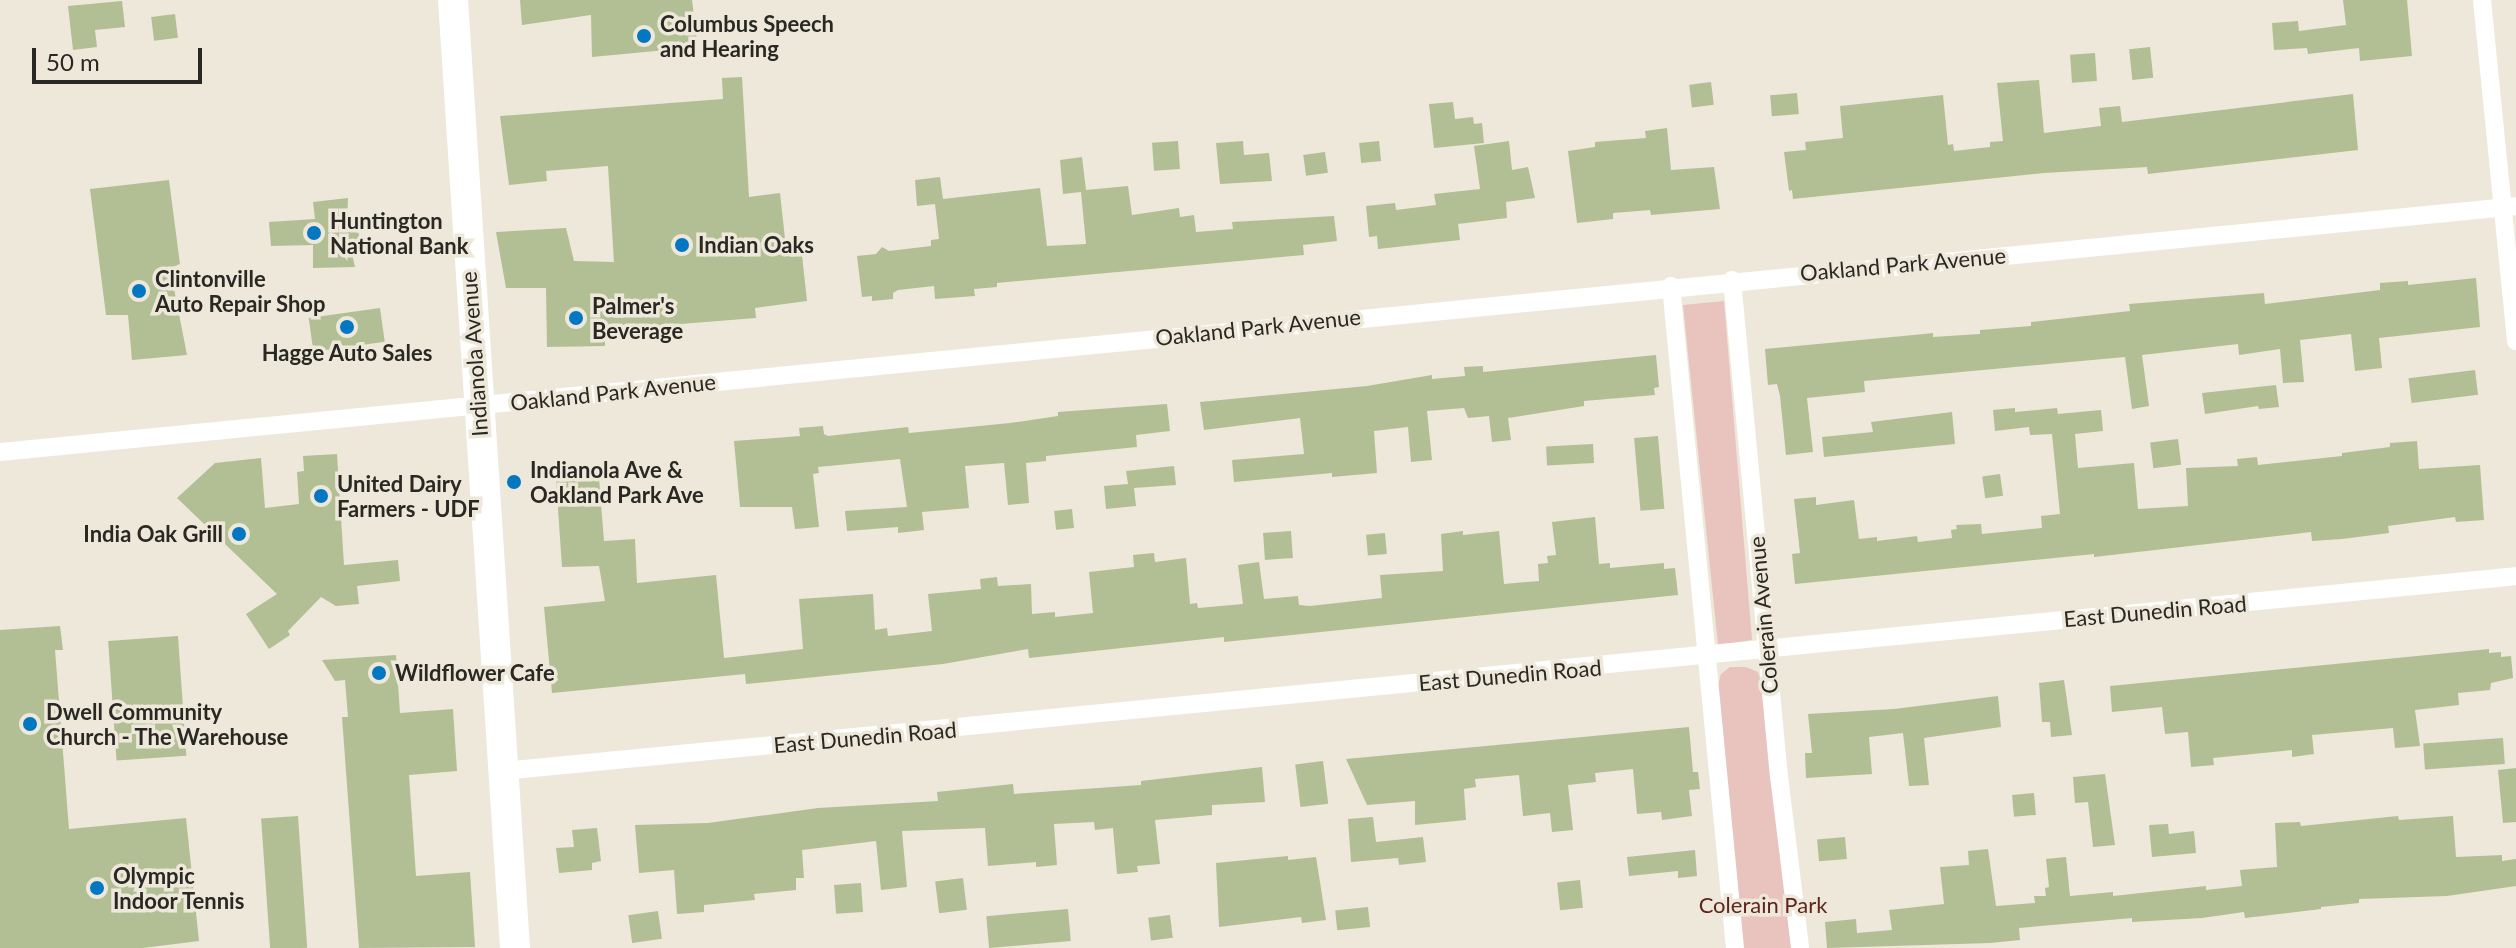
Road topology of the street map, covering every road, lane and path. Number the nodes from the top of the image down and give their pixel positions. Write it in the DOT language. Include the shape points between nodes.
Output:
graph roads {
  1 [pos="453,0"];
  2 [pos="2482,0"];
  3 [pos="2509,206"];
  4 [pos="1732,280"];
  5 [pos="1671,286"];
  6 [pos="2516,341"];
  7 [pos="477,405"];
  8 [pos="0,452"];
  9 [pos="2516,576"];
  10 [pos="1766,649"];
  11 [pos="1706,655"];
  12 [pos="503,771"];
  13 [pos="515,948"];
  14 [pos="1735,948"];
  15 [pos="1800,948"];
  1 -- 7 [label="main road, Indianola Avenue"];
  2 -- 3 [label="street"];
  3 -- 4 [label="street, Oakland Park Avenue"];
  3 -- 6 [label="street"];
  4 -- 5 [label="street, Oakland Park Avenue"];
  4 -- 10 [label="street, Colerain Avenue"];
  5 -- 7 [label="street, Oakland Park Avenue"];
  5 -- 11 [label="street"];
  7 -- 8 [label="street, Oakland Park Avenue"];
  7 -- 12 [label="main road, Indianola Avenue"];
  9 -- 10 [label="street, East Dunedin Road"];
  10 -- 11 [label="street, East Dunedin Road"];
  10 -- 15 [label="street, Colerain Avenue"];
  11 -- 12 [label="street, East Dunedin Road"];
  11 -- 14 [label="street"];
  12 -- 13 [label="main road, Indianola Avenue"];
}
